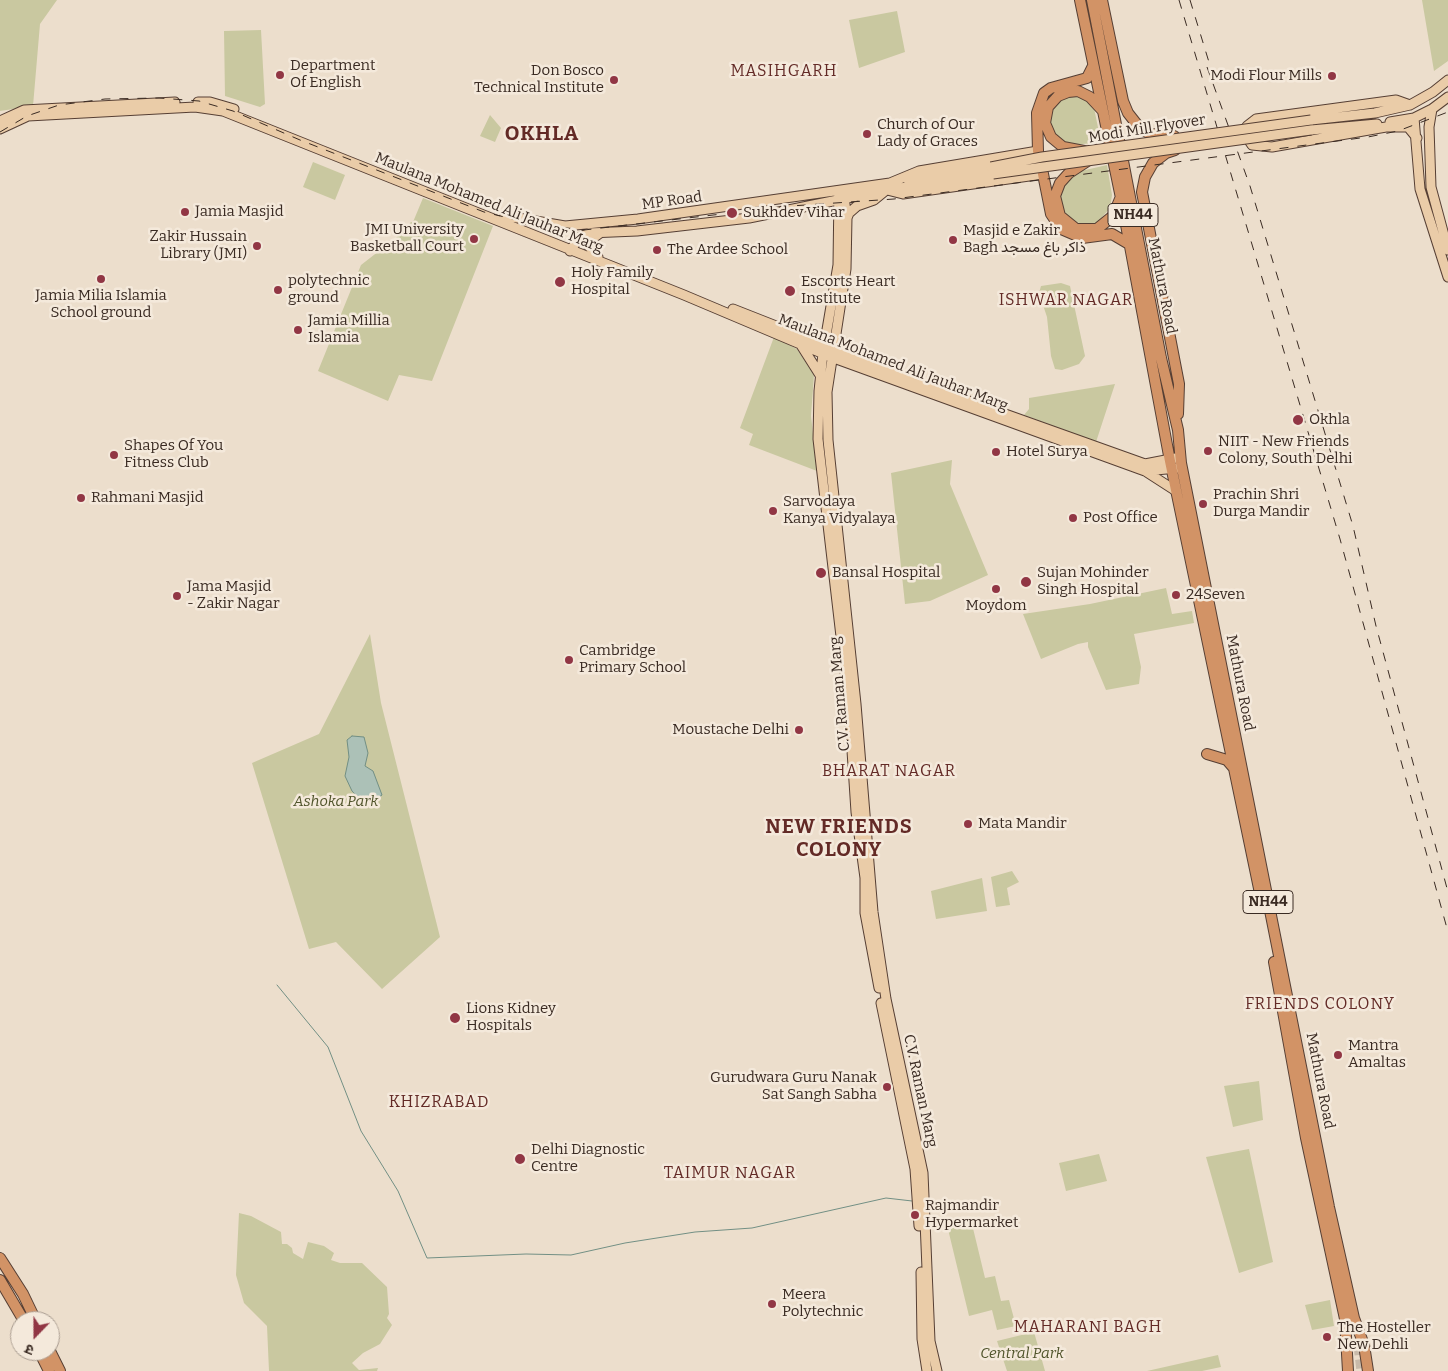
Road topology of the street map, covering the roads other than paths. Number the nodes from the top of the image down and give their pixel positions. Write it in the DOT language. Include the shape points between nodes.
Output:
graph roads {
  1 [pos="1080,0"];
  2 [pos="1092,0"];
  3 [pos="1102,0"];
  4 [pos="1093,63"];
  5 [pos="1448,80"];
  6 [pos="1448,97"];
  7 [pos="1410,105"];
  8 [pos="1432,110"];
  9 [pos="1103,112"];
  10 [pos="1414,118"];
  11 [pos="0,121"];
  12 [pos="1404,121"];
  13 [pos="1395,127"];
  14 [pos="0,129"];
  15 [pos="1190,136"];
  16 [pos="1417,138"];
  17 [pos="1185,146"];
  18 [pos="1038,151"];
  19 [pos="336,154"];
  20 [pos="1088,156"];
  21 [pos="1043,174"];
  22 [pos="888,186"];
  23 [pos="842,195"];
  24 [pos="1121,198"];
  25 [pos="810,207"];
  26 [pos="844,218"];
  27 [pos="503,221"];
  28 [pos="574,226"];
  29 [pos="602,232"];
  30 [pos="579,238"];
  31 [pos="1130,244"];
  32 [pos="571,248"];
  33 [pos="1448,250"];
  34 [pos="598,257"];
  35 [pos="1448,276"];
  36 [pos="799,343"];
  37 [pos="827,351"];
  38 [pos="851,365"];
  39 [pos="824,377"];
  40 [pos="1178,430"];
  41 [pos="1181,456"];
  42 [pos="1170,465"];
  43 [pos="1182,467"];
  44 [pos="1145,471"];
  45 [pos="1176,491"];
  46 [pos="1207,754"];
  47 [pos="1233,767"];
  48 [pos="0,1258"];
  49 [pos="0,1280"];
  50 [pos="18,1311"];
  51 [pos="31,1311"];
  52 [pos="1349,1319"];
  53 [pos="1355,1346"];
  54 [pos="927,1350"];
  55 [pos="927,1371"];
  56 [pos="937,1371"];
  57 [pos="1348,1371"];
  58 [pos="1368,1371"];
  1 -- 4 [label="highway, Mathura Road / NH44"];
  2 -- 40 [label="highway, Mathura Road / NH44" via="1161,358"];
  3 -- 15 [label="highway, bridge" via="1128,114 1150,134"];
  4 -- 9 [label="highway, Mathura Road / NH44"];
  4 -- 18 [label="highway" via="1087,78 1051,88 1044,94 1037,113"];
  5 -- 7 [label="main road, Modi Mill Flyover"];
  6 -- 8 [label="main road"];
  7 -- 13 [label="main road" via="1396,100 1256,119 1251,122 1246,136 1252,145 1272,147"];
  7 -- 15 [label="main road, Modi Mill Flyover, bridge" via="1375,113"];
  8 -- 10 [label="main road"];
  8 -- 33 [label="main road" via="1429,127 1431,186"];
  9 -- 20 [label="highway, bridge" via="1090,96 1078,91 1063,93 1050,103 1045,117 1048,133 1054,141"];
  9 -- 24 [label="highway, Mathura Road / NH44"];
  10 -- 12 [label="main road"];
  10 -- 16 [label="main road"];
  11 -- 19 [label="main road, Maulana Mohamed Ali Jauhar Marg" via="24,110 210,102"];
  12 -- 13 [label="main road"];
  12 -- 17 [label="main road, Modi Mill Flyover, bridge"];
  13 -- 16 [label="main road" via="1408,127"];
  14 -- 19 [label="main road, Maulana Mohamed Ali Jauhar Marg" via="28,116 204,108 243,118"];
  15 -- 20 [label="main road, Modi Mill Flyover, bridge"];
  16 -- 35 [label="main road" via="1420,189"];
  17 -- 20 [label="main road, Modi Mill Flyover, bridge"];
  17 -- 40 [label="highway, bridge" via="1166,153 1153,163 1145,177 1142,192 1179,384"];
  18 -- 21 [label="main road"];
  18 -- 22 [label="main road" via="919,171"];
  19 -- 27 [label="main road, Maulana Mohamed Ali Jauhar Marg"];
  20 -- 22 [label="main road, Modi Mill Flyover, bridge" via="1042,157"];
  20 -- 24 [label="highway" via="1060,183 1055,196 1060,216 1076,229 1090,230 1103,226"];
  21 -- 22 [label="main road" via="903,194"];
  21 -- 31 [label="highway" via="1051,214 1061,229 1082,238 1112,234"];
  22 -- 23 [label="main road"];
  22 -- 26 [label="main road" via="874,200 857,206"];
  23 -- 25 [label="main road, MP Road"];
  23 -- 26 [label="main road, C.V. Raman Marg"];
  23 -- 28 [label="main road, MP Road"];
  24 -- 31 [label="highway, Mathura Road / NH44"];
  25 -- 26 [label="main road" via="825,204"];
  25 -- 29 [label="main road, MP Road" via="749,218"];
  26 -- 37 [label="main road, C.V. Raman Marg" via="846,268"];
  27 -- 28 [label="main road, MP Road" via="512,217"];
  27 -- 32 [label="main road, Maulana Mohamed Ali Jauhar Marg"];
  28 -- 30 [label="main road"];
  29 -- 30 [label="main road, MP Road" via="588,233"];
  29 -- 34 [label="main road" via="588,245"];
  30 -- 32 [label="main road"];
  31 -- 42 [label="highway, Mathura Road / NH44"];
  32 -- 34 [label="main road, Maulana Mohamed Ali Jauhar Marg"];
  32 -- 36 [label="main road, Maulana Mohamed Ali Jauhar Marg"];
  34 -- 37 [label="main road, Maulana Mohamed Ali Jauhar Marg"];
  36 -- 37 [label="main road, Maulana Mohamed Ali Jauhar Marg"];
  36 -- 39 [label="main road"];
  37 -- 38 [label="main road, Maulana Mohamed Ali Jauhar Marg"];
  37 -- 39 [label="main road, C.V. Raman Marg"];
  37 -- 42 [label="main road, Maulana Mohamed Ali Jauhar Marg" via="1145,464"];
  38 -- 39 [label="main road"];
  38 -- 44 [label="main road, Maulana Mohamed Ali Jauhar Marg"];
  39 -- 54 [label="main road, C.V. Raman Marg" via="873,912 886,999 923,1173"];
  40 -- 41 [label="highway, Mathura Road / NH44"];
  41 -- 42 [label="main road, Maulana Mohamed Ali Jauhar Marg"];
  41 -- 43 [label="highway, Mathura Road / NH44"];
  42 -- 43 [label="main road, Maulana Mohamed Ali Jauhar Marg"];
  42 -- 44 [label="main road, Maulana Mohamed Ali Jauhar Marg"];
  42 -- 45 [label="highway, Mathura Road / NH44"];
  43 -- 52 [label="highway, Mathura Road / NH44" via="1330,1207"];
  44 -- 45 [label="main road"];
  45 -- 47 [label="highway, Mathura Road / NH44"];
  46 -- 47 [label="highway" via="1227,760"];
  47 -- 52 [label="highway, Mathura Road / NH44" via="1317,1194"];
  48 -- 51 [label="highway"];
  49 -- 50 [label="highway"];
  52 -- 53 [label="main road"];
  52 -- 57 [label="highway, Mathura Road / NH44"];
  52 -- 58 [label="highway, Mathura Road / NH44" via="1364,1345"];
  54 -- 55 [label="main road, C.V. Raman Marg"];
  54 -- 56 [label="main road, C.V. Raman Marg"];
}
